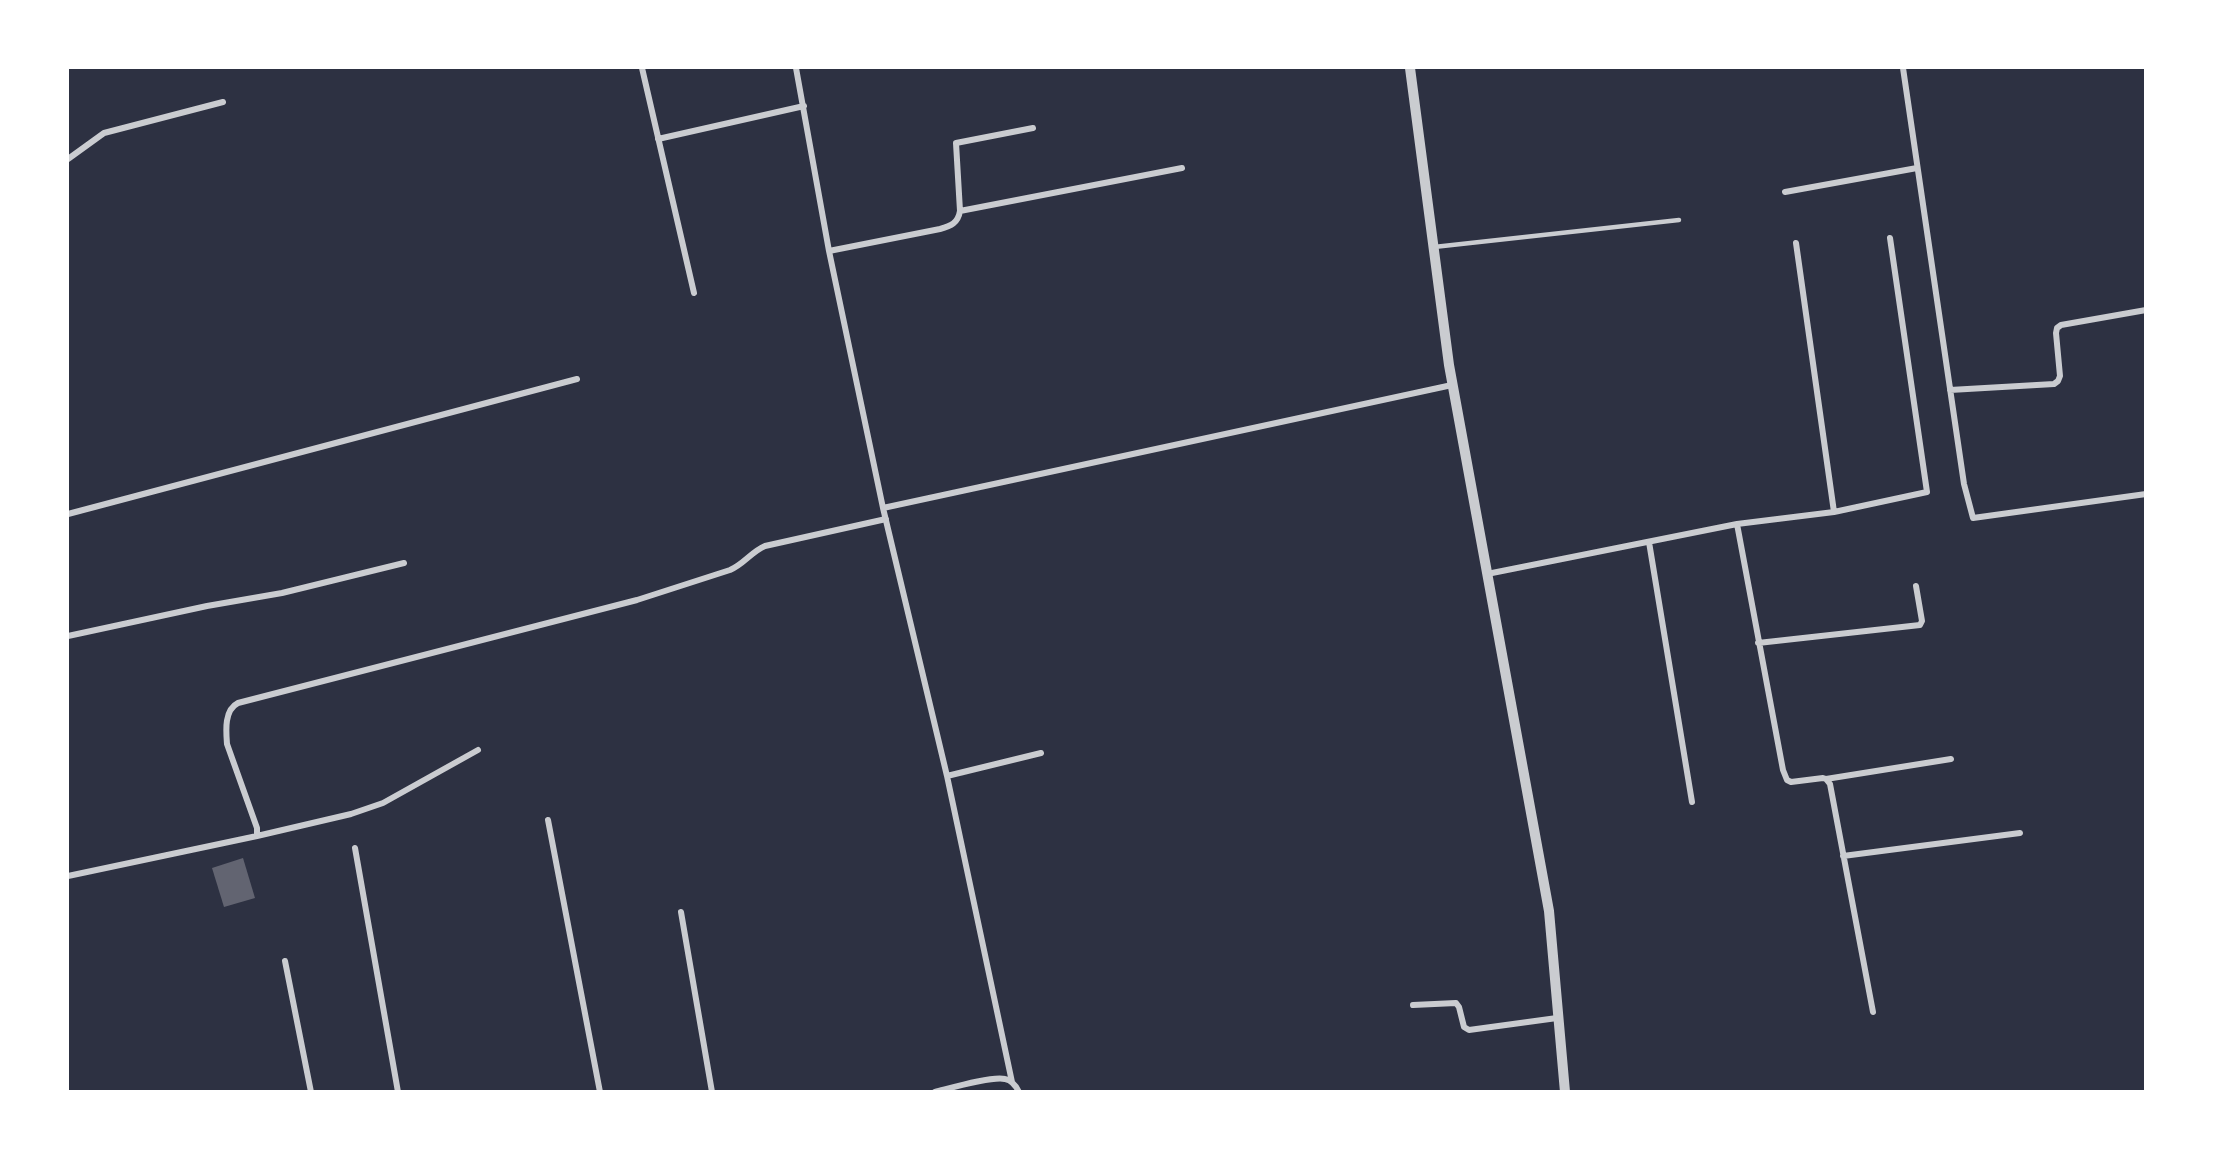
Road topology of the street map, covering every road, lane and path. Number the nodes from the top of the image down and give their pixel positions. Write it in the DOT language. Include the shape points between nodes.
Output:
graph roads {
  1 [pos="642,68"];
  2 [pos="796,68"];
  3 [pos="1410,68"];
  4 [pos="1903,68"];
  5 [pos="223,102"];
  6 [pos="804,106"];
  7 [pos="1033,128"];
  8 [pos="658,139"];
  9 [pos="68,159"];
  10 [pos="1182,168"];
  11 [pos="1917,168"];
  12 [pos="1785,192"];
  13 [pos="960,211"];
  14 [pos="1679,220"];
  15 [pos="1890,238"];
  16 [pos="1796,243"];
  17 [pos="1433,247"];
  18 [pos="829,251"];
  19 [pos="694,293"];
  20 [pos="2145,310"];
  21 [pos="577,379"];
  22 [pos="1452,385"];
  23 [pos="1950,390"];
  24 [pos="2145,494"];
  25 [pos="884,508"];
  26 [pos="1834,512"];
  27 [pos="68,514"];
  28 [pos="886,519"];
  29 [pos="1737,524"];
  30 [pos="1649,542"];
  31 [pos="404,562"];
  32 [pos="1486,575"];
  33 [pos="1916,586"];
  34 [pos="68,636"];
  35 [pos="1758,643"];
  36 [pos="478,750"];
  37 [pos="1041,753"];
  38 [pos="1952,759"];
  39 [pos="947,776"];
  40 [pos="1826,779"];
  41 [pos="1692,802"];
  42 [pos="548,820"];
  43 [pos="2020,832"];
  44 [pos="257,836"];
  45 [pos="355,848"];
  46 [pos="1843,856"];
  47 [pos="68,876"];
  48 [pos="681,912"];
  49 [pos="285,960"];
  50 [pos="1413,1005"];
  51 [pos="1873,1012"];
  52 [pos="1557,1018"];
  53 [pos="1012,1082"];
  54 [pos="311,1092"];
  55 [pos="398,1092"];
  56 [pos="600,1092"];
  57 [pos="712,1092"];
  58 [pos="935,1092"];
  59 [pos="1019,1092"];
  60 [pos="1564,1092"];
  1 -- 8 [label="street"];
  2 -- 6 [label="street"];
  3 -- 17 [label="street"];
  4 -- 11 [label="street"];
  5 -- 9 [label="street" via="104,133"];
  6 -- 8 [label="street"];
  6 -- 18 [label="street"];
  7 -- 13 [label="street" via="956,144"];
  8 -- 19 [label="street"];
  10 -- 13 [label="street"];
  11 -- 12 [label="street"];
  11 -- 23 [label="street"];
  13 -- 18 [label="street" via="957,221 949,226"];
  14 -- 17 [label="lane"];
  15 -- 26 [label="street" via="1927,492"];
  16 -- 26 [label="street"];
  17 -- 22 [label="street"];
  18 -- 25 [label="street"];
  20 -- 23 [label="street" via="2066,323 2057,328 2060,376 2054,384"];
  21 -- 27 [label="street"];
  22 -- 25 [label="street"];
  22 -- 32 [label="street"];
  23 -- 24 [label="street" via="1973,518"];
  25 -- 28 [label="street"];
  26 -- 29 [label="street"];
  28 -- 39 [label="street"];
  28 -- 44 [label="street" via="765,546 730,570 637,600 233,706 227,724 227,744"];
  29 -- 30 [label="street"];
  29 -- 35 [label="street"];
  30 -- 32 [label="street"];
  30 -- 41 [label="street"];
  31 -- 34 [label="street" via="282,593"];
  32 -- 52 [label="street" via="1541,859"];
  33 -- 35 [label="street" via="1920,625"];
  35 -- 40 [label="street" via="1784,773 1791,782"];
  36 -- 44 [label="street" via="383,803"];
  37 -- 39 [label="street"];
  38 -- 40 [label="street"];
  39 -- 53 [label="street"];
  40 -- 46 [label="street"];
  42 -- 56 [label="street"];
  43 -- 46 [label="street"];
  44 -- 47 [label="street"];
  45 -- 55 [label="street"];
  46 -- 51 [label="street"];
  48 -- 57 [label="street"];
  49 -- 54 [label="street"];
  50 -- 52 [label="street" via="1456,1003 1464,1027 1469,1030"];
  52 -- 60 [label="street"];
  53 -- 58 [label="street" via="993,1079"];
  53 -- 59 [label="street"];
}
